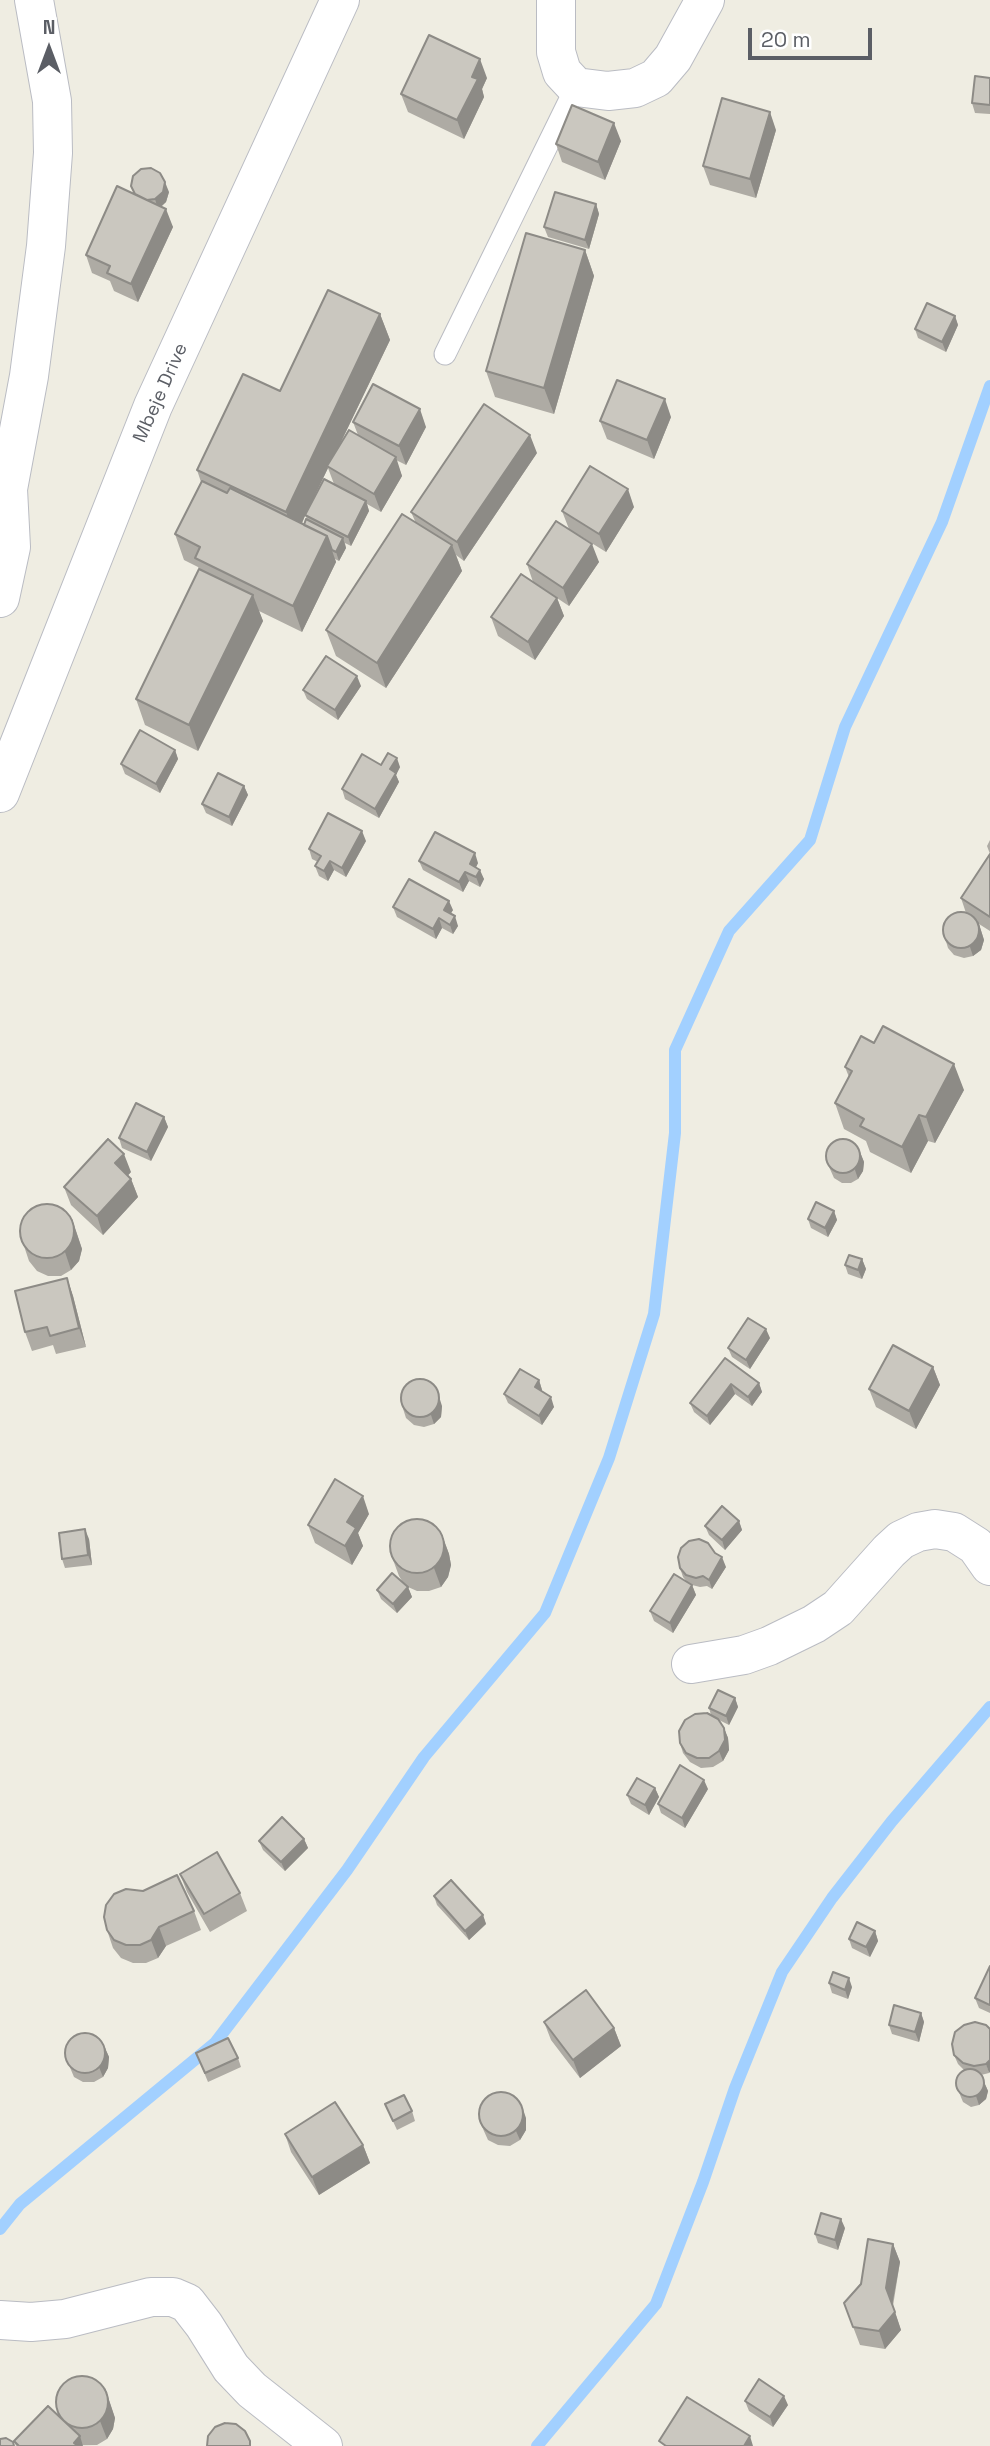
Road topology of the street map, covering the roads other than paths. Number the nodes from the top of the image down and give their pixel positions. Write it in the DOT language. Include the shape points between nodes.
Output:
graph roads {
  1 [pos="34,0"];
  2 [pos="340,0"];
  3 [pos="556,0"];
  4 [pos="705,0"];
  5 [pos="576,87"];
  6 [pos="445,354"];
  7 [pos="0,598"];
  8 [pos="0,793"];
  9 [pos="990,1566"];
  10 [pos="691,1664"];
  11 [pos="0,2320"];
  12 [pos="323,2446"];
  1 -- 7 [label="street" via="52,101 53,153 38,311 8,489 12,547"];
  2 -- 8 [label="street, Mbeje Drive" via="153,406"];
  3 -- 5 [label="street" via="556,52 562,72"];
  4 -- 5 [label="street" via="673,58 656,78 635,88"];
  5 -- 6 [label="lane"];
  9 -- 10 [label="street" via="976,1546 954,1532 918,1532 895,1545 838,1608 814,1624 744,1655"];
  11 -- 12 [label="street" via="65,2319 150,2297 173,2297 187,2303 231,2368 252,2389"];
}
